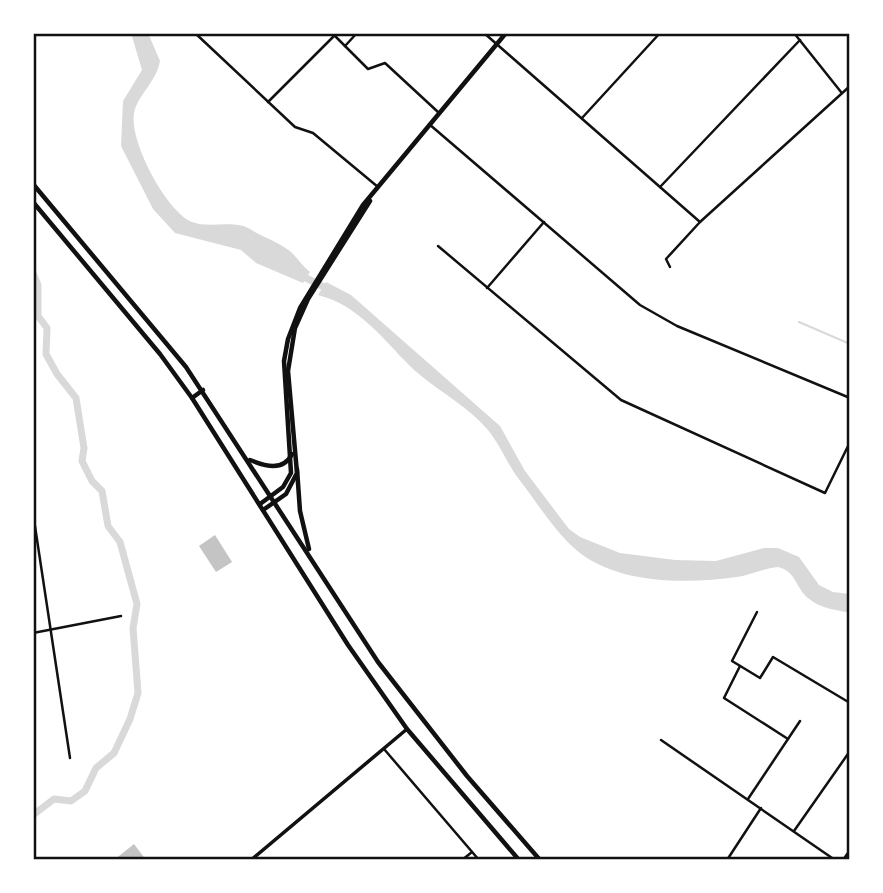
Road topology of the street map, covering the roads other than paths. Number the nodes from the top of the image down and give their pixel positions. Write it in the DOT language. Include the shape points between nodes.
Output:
graph roads {
  1 [pos="195,33"];
  2 [pos="357,33"];
  3 [pos="484,33"];
  4 [pos="506,33"];
  5 [pos="660,33"];
  6 [pos="794,33"];
  7 [pos="333,34"];
  8 [pos="800,40"];
  9 [pos="496,44"];
  10 [pos="345,47"];
  11 [pos="850,86"];
  12 [pos="841,92"];
  13 [pos="268,102"];
  14 [pos="439,113"];
  15 [pos="582,118"];
  16 [pos="429,124"];
  17 [pos="33,184"];
  18 [pos="378,187"];
  19 [pos="660,187"];
  20 [pos="33,202"];
  21 [pos="544,222"];
  22 [pos="700,222"];
  23 [pos="438,246"];
  24 [pos="670,267"];
  25 [pos="487,288"];
  26 [pos="307,299"];
  27 [pos="203,390"];
  28 [pos="192,398"];
  29 [pos="850,398"];
  30 [pos="850,442"];
  31 [pos="292,454"];
  32 [pos="248,459"];
  33 [pos="297,469"];
  34 [pos="272,496"];
  35 [pos="276,502"];
  36 [pos="260,504"];
  37 [pos="263,510"];
  38 [pos="33,513"];
  39 [pos="311,557"];
  40 [pos="757,612"];
  41 [pos="121,616"];
  42 [pos="50,630"];
  43 [pos="33,634"];
  44 [pos="741,666"];
  45 [pos="850,703"];
  46 [pos="800,721"];
  47 [pos="407,729"];
  48 [pos="788,739"];
  49 [pos="661,740"];
  50 [pos="384,749"];
  51 [pos="850,751"];
  52 [pos="70,758"];
  53 [pos="748,799"];
  54 [pos="761,808"];
  55 [pos="794,831"];
  56 [pos="850,850"];
  57 [pos="472,852"];
  58 [pos="251,860"];
  59 [pos="463,860"];
  60 [pos="479,860"];
  61 [pos="519,860"];
  62 [pos="540,860"];
  63 [pos="727,860"];
  64 [pos="835,860"];
  65 [pos="843,860"];
  1 -- 13 [label="street"];
  2 -- 10 [label="street"];
  3 -- 9 [label="street"];
  4 -- 9 [label="main road"];
  5 -- 15 [label="street"];
  6 -- 8 [label="street"];
  7 -- 10 [label="street"];
  7 -- 13 [label="street"];
  8 -- 12 [label="street"];
  8 -- 19 [label="street"];
  9 -- 14 [label="main road"];
  9 -- 15 [label="street"];
  10 -- 14 [label="street" via="369,69 385,63"];
  11 -- 12 [label="street"];
  12 -- 22 [label="street"];
  13 -- 18 [label="street"];
  14 -- 16 [label="main road"];
  15 -- 19 [label="street"];
  16 -- 18 [label="main road"];
  16 -- 21 [label="street"];
  17 -- 27 [label="main road"];
  18 -- 26 [label="main road"];
  19 -- 22 [label="street"];
  20 -- 28 [label="main road"];
  21 -- 25 [label="street"];
  21 -- 29 [label="street" via="640,304 677,326"];
  22 -- 24 [label="street" via="666,259"];
  23 -- 25 [label="street"];
  25 -- 30 [label="street" via="621,400 825,493"];
  26 -- 31 [label="main road" via="291,328 284,361"];
  26 -- 33 [label="main road" via="289,354"];
  27 -- 28 [label="main road"];
  27 -- 32 [label="main road"];
  28 -- 36 [label="main road"];
  31 -- 32 [label="main road" via="274,467"];
  31 -- 34 [label="main road" via="289,478"];
  32 -- 34 [label="main road"];
  33 -- 35 [label="main road" via="291,487"];
  33 -- 39 [label="main road" via="300,511"];
  34 -- 35 [label="main road"];
  34 -- 36 [label="main road"];
  35 -- 37 [label="main road"];
  35 -- 39 [label="main road"];
  36 -- 37 [label="main road"];
  37 -- 47 [label="main road"];
  38 -- 42 [label="street"];
  39 -- 62 [label="main road" via="417,715"];
  40 -- 44 [label="street" via="732,660"];
  41 -- 42 [label="street"];
  42 -- 43 [label="street"];
  42 -- 52 [label="street"];
  44 -- 45 [label="street" via="760,678 773,657"];
  44 -- 48 [label="street" via="724,698"];
  46 -- 48 [label="street"];
  47 -- 50 [label="street"];
  47 -- 61 [label="main road"];
  48 -- 53 [label="street"];
  49 -- 53 [label="street"];
  50 -- 57 [label="street"];
  50 -- 58 [label="street"];
  51 -- 55 [label="street"];
  53 -- 54 [label="street"];
  54 -- 55 [label="street"];
  54 -- 63 [label="street"];
  55 -- 64 [label="street"];
  56 -- 65 [label="street"];
  57 -- 59 [label="street"];
  57 -- 60 [label="street"];
}
